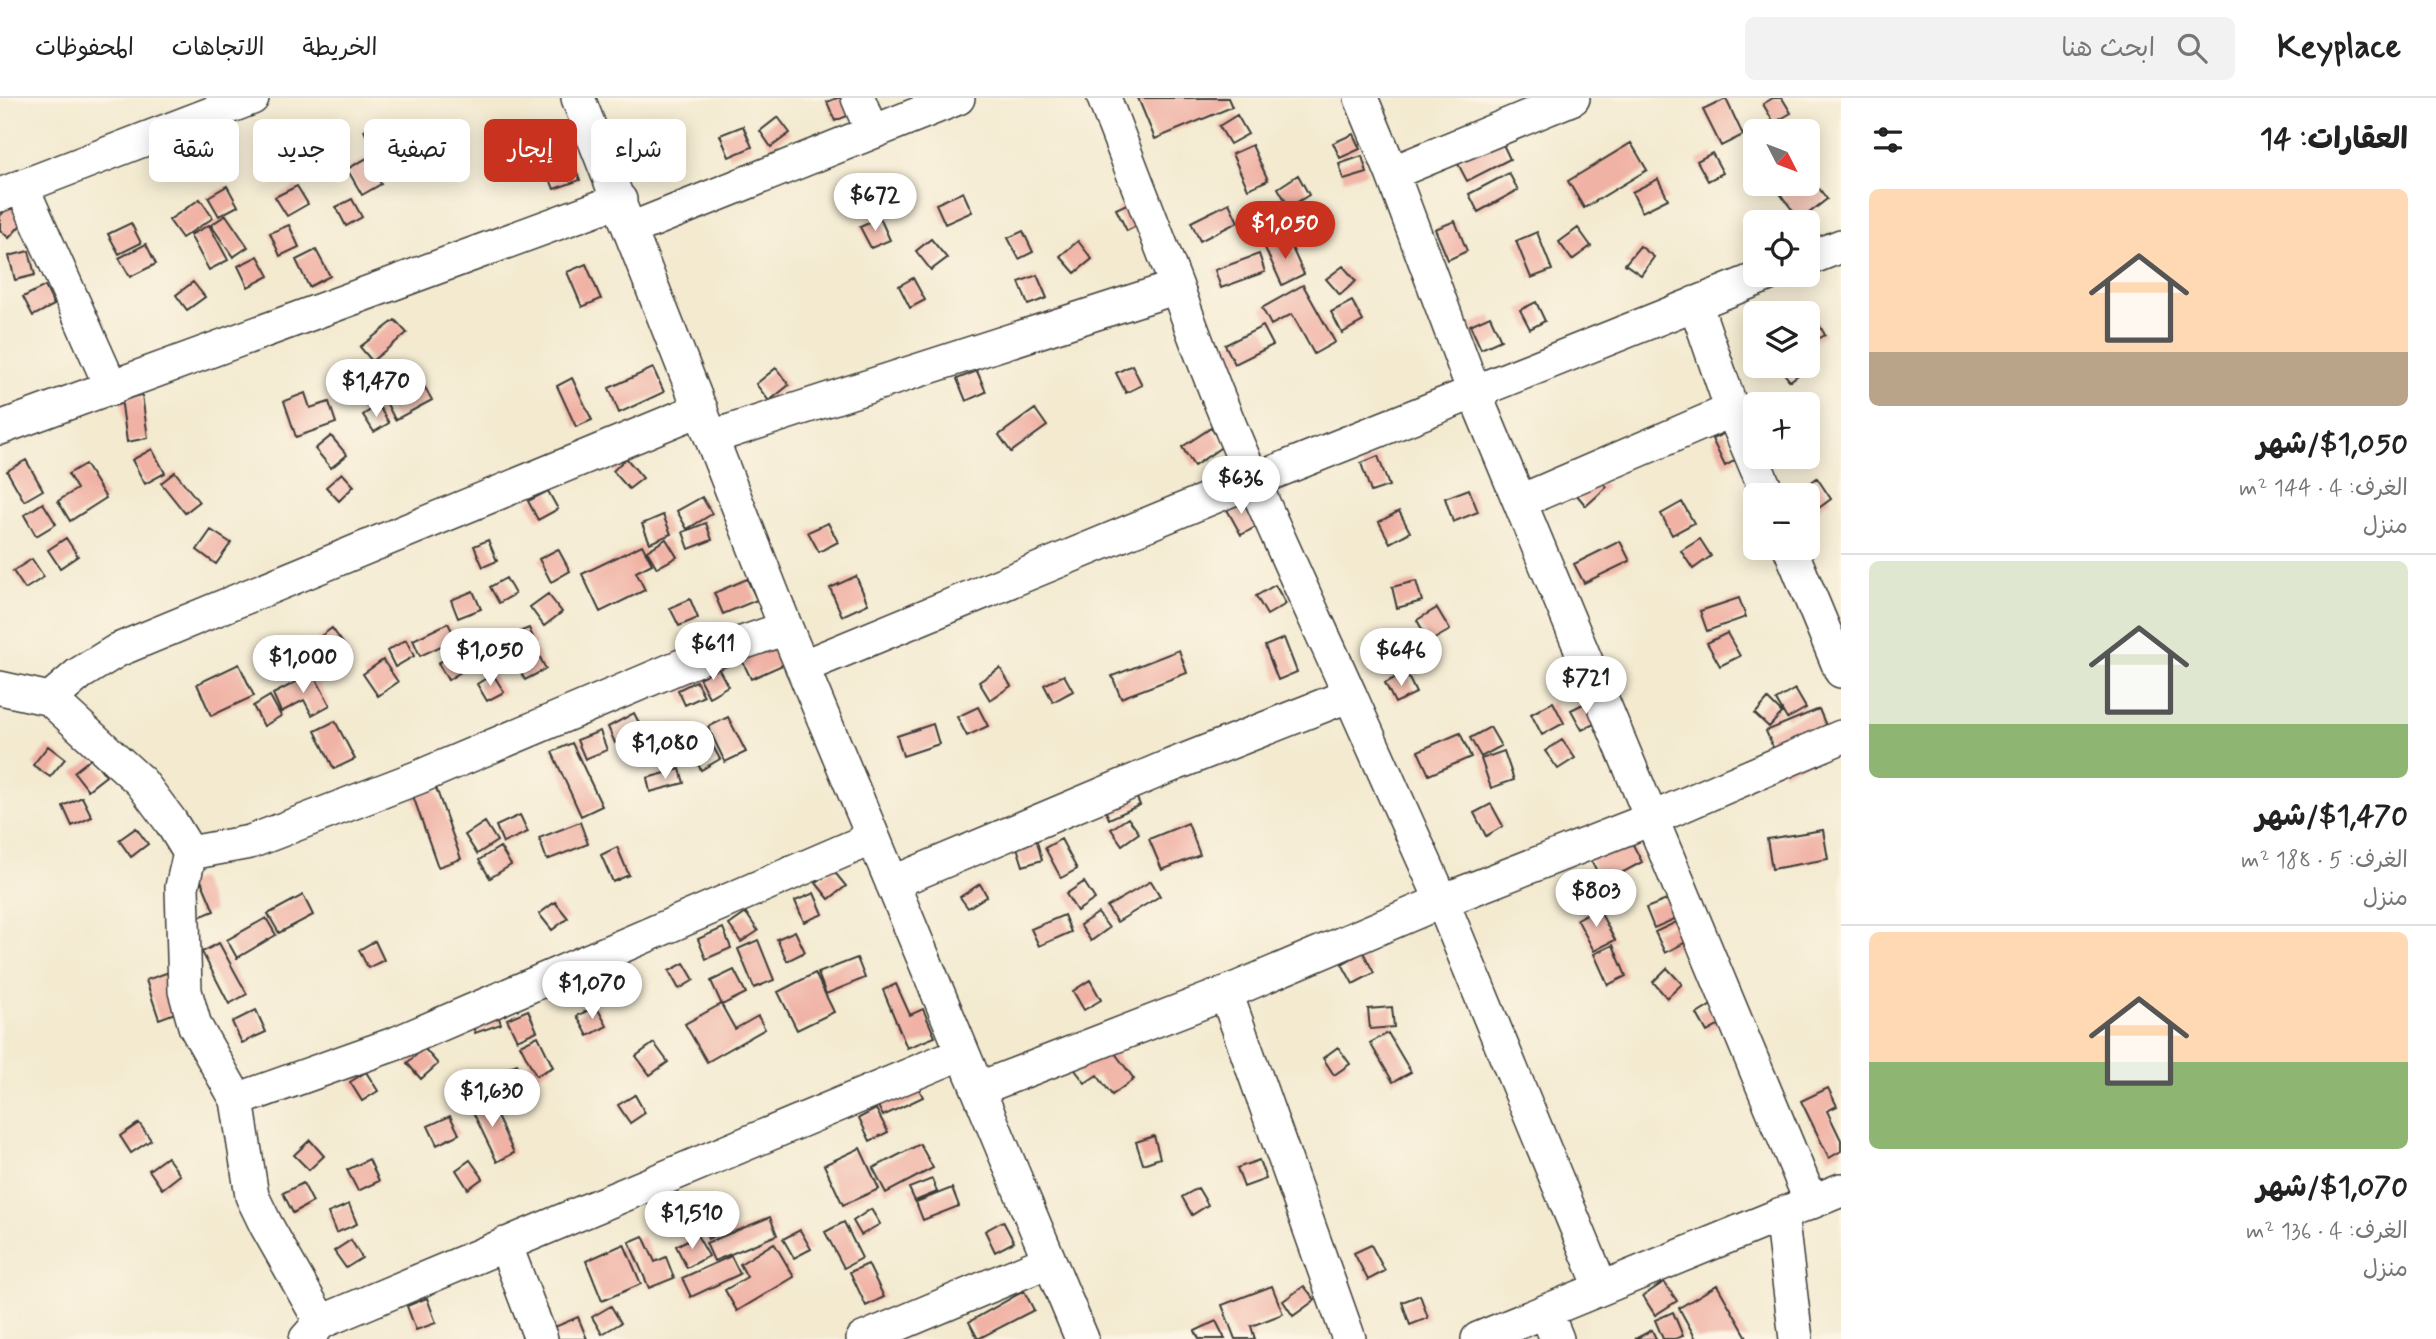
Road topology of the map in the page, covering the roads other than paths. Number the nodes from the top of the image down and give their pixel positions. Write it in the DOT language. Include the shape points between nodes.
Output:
graph roads {
  1 [pos="252,98"];
  2 [pos="578,98"];
  3 [pos="858,98"];
  4 [pos="958,98"];
  5 [pos="1104,98"];
  6 [pos="1361,98"];
  7 [pos="1573,98"];
  8 [pos="872,132"];
  9 [pos="1392,173"];
  10 [pos="11,191"];
  11 [pos="625,214"];
  12 [pos="1841,246"];
  13 [pos="1820,254"];
  14 [pos="1743,284"];
  15 [pos="1177,287"];
  16 [pos="1695,303"];
  17 [pos="112,389"];
  18 [pos="1474,392"];
  19 [pos="1732,411"];
  20 [pos="706,423"];
  21 [pos="0,428"];
  22 [pos="1252,481"];
  23 [pos="1763,483"];
  24 [pos="1521,501"];
  25 [pos="1795,560"];
  26 [pos="786,628"];
  27 [pos="802,667"];
  28 [pos="1841,671"];
  29 [pos="0,688"];
  30 [pos="1350,695"];
  31 [pos="50,699"];
  32 [pos="1841,737"];
  33 [pos="1651,819"];
  34 [pos="873,838"];
  35 [pos="190,853"];
  36 [pos="892,883"];
  37 [pos="1442,901"];
  38 [pos="1226,993"];
  39 [pos="962,1052"];
  40 [pos="978,1089"];
  41 [pos="237,1100"];
  42 [pos="1811,1202"];
  43 [pos="505,1244"];
  44 [pos="1049,1261"];
  45 [pos="1601,1287"];
  46 [pos="1551,1326"];
  47 [pos="314,1331"];
  48 [pos="541,1339"];
  49 [pos="863,1339"];
  50 [pos="1082,1339"];
  51 [pos="1349,1339"];
  52 [pos="1478,1339"];
  53 [pos="1796,1339"];
  1 -- 10 [label="street"];
  2 -- 11 [label="street"];
  3 -- 8 [label="street"];
  4 -- 8 [label="street"];
  5 -- 15 [label="street"];
  6 -- 9 [label="street"];
  7 -- 9 [label="street"];
  8 -- 11 [label="street"];
  9 -- 18 [label="street"];
  10 -- 17 [label="street"];
  11 -- 17 [label="street"];
  11 -- 20 [label="street"];
  12 -- 13 [label="street"];
  14 -- 16 [label="street"];
  15 -- 20 [label="street" via="968,357"];
  15 -- 22 [label="street"];
  16 -- 18 [label="street"];
  16 -- 19 [label="street"];
  17 -- 21 [label="street"];
  18 -- 22 [label="street"];
  18 -- 24 [label="street"];
  19 -- 23 [label="street"];
  19 -- 24 [label="street"];
  20 -- 26 [label="street"];
  20 -- 31 [label="street" via="118,649"];
  22 -- 27 [label="street"];
  22 -- 30 [label="street"];
  24 -- 33 [label="street"];
  25 -- 28 [label="street"];
  26 -- 27 [label="street"];
  26 -- 35 [label="street" via="708,655 419,777 250,842"];
  27 -- 34 [label="street"];
  29 -- 31 [label="street"];
  30 -- 36 [label="street"];
  30 -- 37 [label="street"];
  31 -- 35 [label="street" via="141,782"];
  32 -- 33 [label="street"];
  33 -- 37 [label="street"];
  33 -- 42 [label="street"];
  34 -- 36 [label="street"];
  34 -- 41 [label="street" via="397,1043"];
  35 -- 41 [label="street" via="182,887 185,991 195,1026"];
  36 -- 39 [label="street"];
  37 -- 38 [label="street"];
  37 -- 45 [label="street"];
  38 -- 40 [label="street"];
  38 -- 51 [label="street"];
  39 -- 40 [label="street"];
  39 -- 43 [label="street"];
  40 -- 44 [label="street"];
  41 -- 47 [label="street" via="252,1196"];
  42 -- 45 [label="street"];
  42 -- 53 [label="street"];
  43 -- 47 [label="street"];
  43 -- 48 [label="street"];
  44 -- 49 [label="street"];
  44 -- 50 [label="street"];
  45 -- 46 [label="street"];
  46 -- 52 [label="street"];
}
